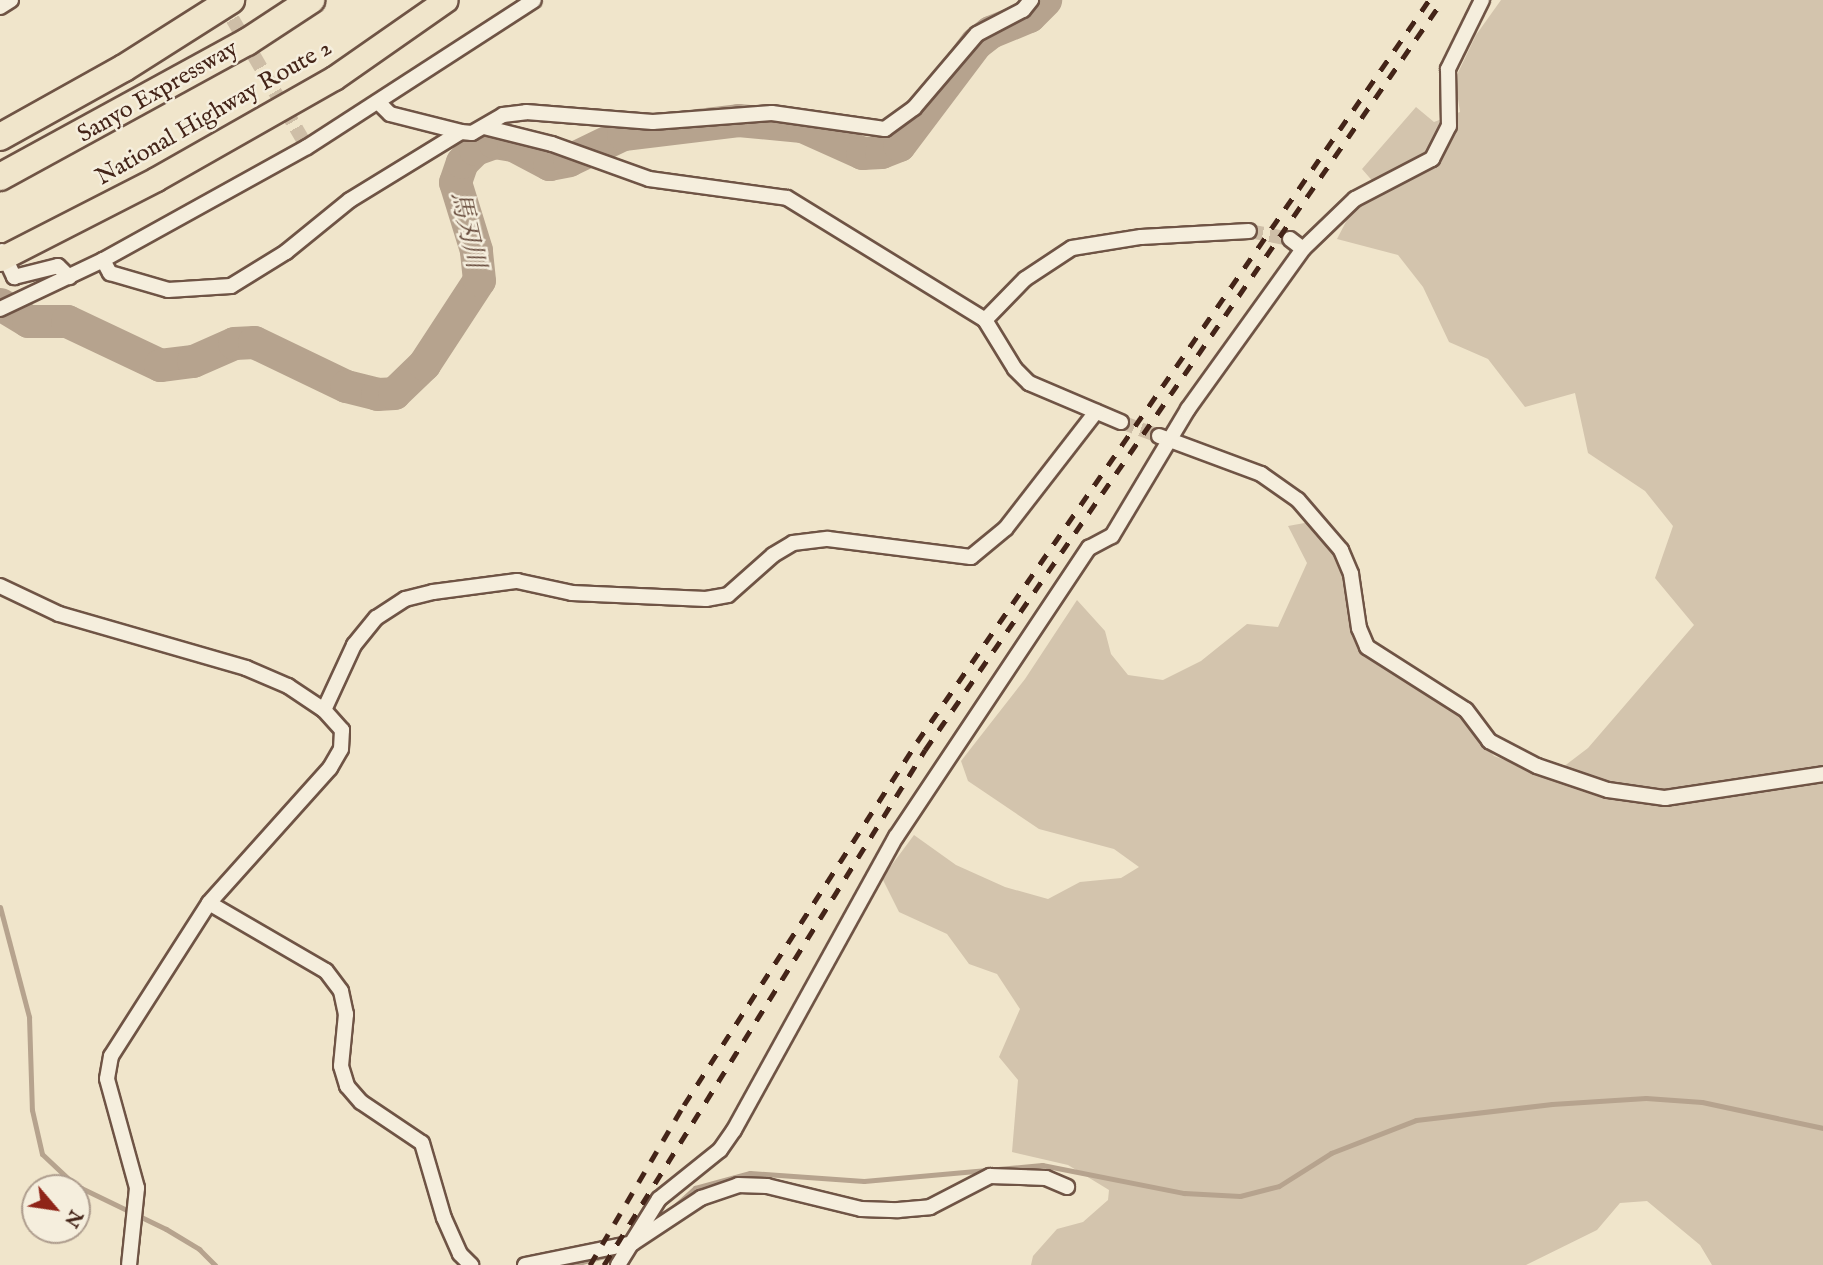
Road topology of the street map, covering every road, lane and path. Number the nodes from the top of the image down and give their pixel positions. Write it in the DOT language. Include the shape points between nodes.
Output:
graph roads {
  1 [pos="11,0"];
  2 [pos="231,0"];
  3 [pos="311,0"];
  4 [pos="446,0"];
  5 [pos="534,0"];
  6 [pos="1031,0"];
  7 [pos="1482,0"];
  8 [pos="0,7"];
  9 [pos="380,104"];
  10 [pos="484,127"];
  11 [pos="461,132"];
  12 [pos="0,138"];
  13 [pos="0,177"];
  14 [pos="1249,231"];
  15 [pos="1290,239"];
  16 [pos="1303,248"];
  17 [pos="1,255"];
  18 [pos="103,260"];
  19 [pos="69,277"];
  20 [pos="0,309"];
  21 [pos="985,320"];
  22 [pos="1096,412"];
  23 [pos="1121,422"];
  24 [pos="1165,438"];
  25 [pos="0,586"];
  26 [pos="324,710"];
  27 [pos="1823,774"];
  28 [pos="209,903"];
  29 [pos="1068,1187"];
  30 [pos="633,1243"];
  31 [pos="129,1265"];
  32 [pos="471,1265"];
  33 [pos="525,1265"];
  34 [pos="618,1265"];
  1 -- 8 [label="street"];
  2 -- 12 [label="highway, Sanyo Expressway" via="124,68"];
  3 -- 13 [label="highway, Sanyo Expressway" via="212,62"];
  4 -- 17 [label="highway, National Highway Route 2" via="322,84 156,179"];
  5 -- 9 [label="street"];
  6 -- 10 [label="street" via="1023,10 977,34 914,108 885,129 772,113 653,122 526,112 503,115"];
  7 -- 16 [label="street" via="1448,69 1449,126 1432,159 1355,199"];
  9 -- 11 [label="street" via="390,114"];
  9 -- 18 [label="street"];
  10 -- 11 [label="street"];
  10 -- 21 [label="street" via="552,144 649,179 787,198"];
  11 -- 18 [label="street" via="350,200 286,251 231,286 168,290 110,273"];
  14 -- 21 [label="street" via="1141,237 1072,248 1025,279"];
  15 -- 16 [label="street"];
  16 -- 24 [label="street"];
  17 -- 19 [label="street" via="14,277 58,266"];
  18 -- 19 [label="street"];
  19 -- 20 [label="street"];
  21 -- 22 [label="street" via="1029,383"];
  22 -- 23 [label="street"];
  22 -- 26 [label="street" via="1006,528 971,557 828,539 793,543 728,595 706,599 572,593 517,581 433,592 405,599 376,618 354,645"];
  24 -- 27 [label="street" via="1261,474 1298,500 1341,550 1367,647 1466,710 1489,741 1527,761 1608,790 1665,798"];
  24 -- 30 [label="street" via="1112,536 1089,548 896,837 734,1130 720,1150 659,1199"];
  25 -- 26 [label="street" via="59,614 246,668 288,686"];
  26 -- 28 [label="street" via="342,730 341,749"];
  28 -- 31 [label="street" via="111,1056 107,1079 130,1157 137,1203"];
  28 -- 32 [label="street" via="326,971 341,992 346,1014 341,1066 347,1086 361,1102 422,1143 444,1218 460,1254"];
  29 -- 30 [label="street" via="1046,1178 990,1176 930,1206 898,1210 861,1209 767,1186 738,1185 701,1198"];
  30 -- 33 [label="street"];
  30 -- 34 [label="street"];
}
